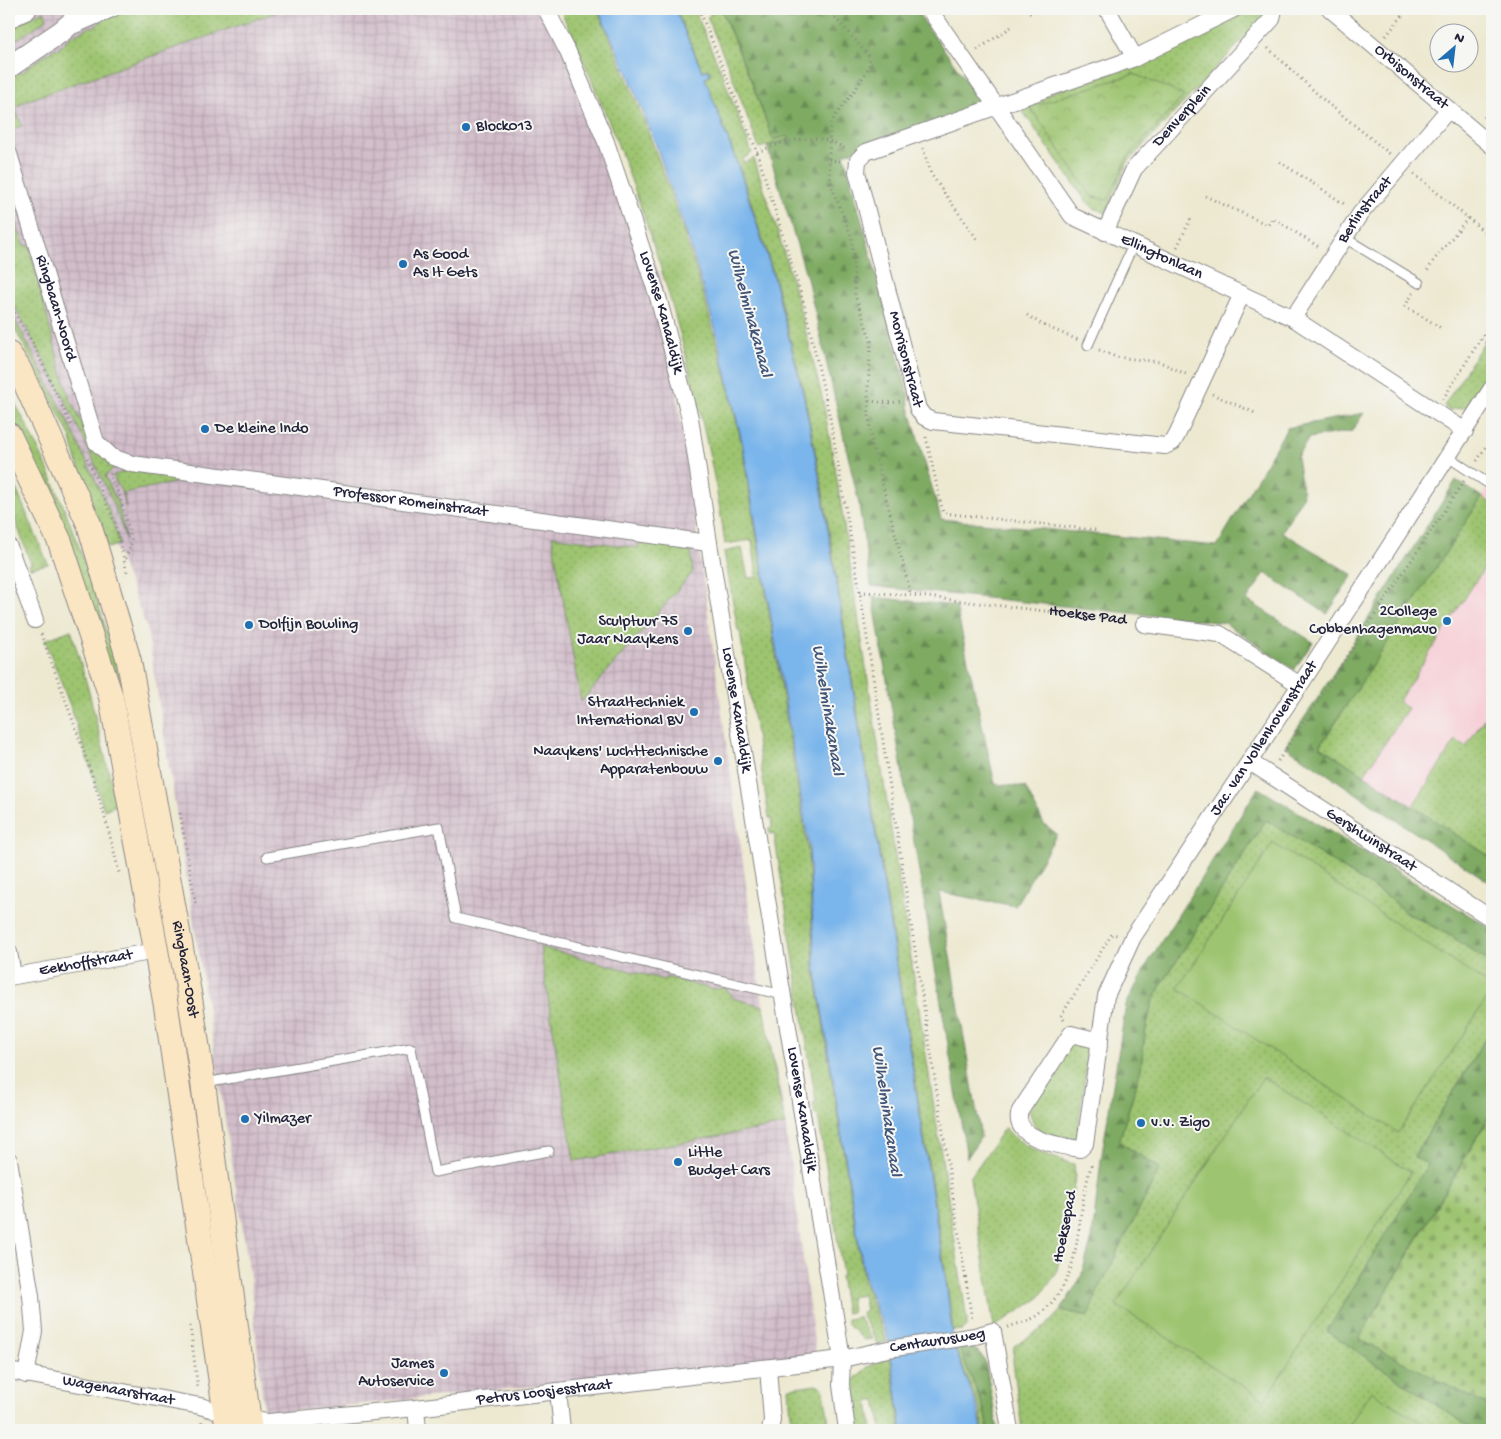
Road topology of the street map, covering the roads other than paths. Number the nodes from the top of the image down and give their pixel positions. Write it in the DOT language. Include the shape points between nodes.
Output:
graph roads {
  1 [pos="26,9"];
  2 [pos="87,9"];
  3 [pos="112,9"];
  4 [pos="546,9"];
  5 [pos="929,9"];
  6 [pos="1107,9"];
  7 [pos="1234,9"];
  8 [pos="1274,9"];
  9 [pos="1330,9"];
  10 [pos="9,17"];
  11 [pos="62,32"];
  12 [pos="1135,58"];
  13 [pos="9,67"];
  14 [pos="995,106"];
  15 [pos="1448,110"];
  16 [pos="1492,146"];
  17 [pos="9,154"];
  18 [pos="1105,232"];
  19 [pos="1345,238"];
  20 [pos="1133,245"];
  21 [pos="1419,283"];
  22 [pos="1242,294"];
  23 [pos="1293,318"];
  24 [pos="1088,345"];
  25 [pos="9,354"];
  26 [pos="1492,388"];
  27 [pos="1465,431"];
  28 [pos="9,435"];
  29 [pos="112,457"];
  30 [pos="1448,457"];
  31 [pos="1492,486"];
  32 [pos="709,543"];
  33 [pos="10,558"];
  34 [pos="35,620"];
  35 [pos="1144,624"];
  36 [pos="1300,684"];
  37 [pos="1250,762"];
  38 [pos="267,857"];
  39 [pos="1492,919"];
  40 [pos="156,951"];
  41 [pos="9,952"];
  42 [pos="11,976"];
  43 [pos="783,995"];
  44 [pos="1100,1041"];
  45 [pos="203,1083"];
  46 [pos="549,1152"];
  47 [pos="9,1160"];
  48 [pos="10,1178"];
  49 [pos="842,1359"];
  50 [pos="768,1368"];
  51 [pos="9,1372"];
  52 [pos="26,1375"];
  53 [pos="558,1390"];
  54 [pos="416,1408"];
  55 [pos="238,1424"];
  56 [pos="418,1430"];
  57 [pos="562,1430"];
  58 [pos="770,1430"];
  59 [pos="847,1430"];
  60 [pos="1010,1430"];
  1 -- 10 [label="street"];
  2 -- 11 [label="street"];
  3 -- 11 [label="street"];
  4 -- 32 [label="street, Lovense Kanaaldijk" via="606,142 658,298 690,418"];
  5 -- 14 [label="street, Ellingtonlaan"];
  6 -- 12 [label="street"];
  7 -- 12 [label="street"];
  8 -- 18 [label="street, Denverplein" via="1272,19 1134,169"];
  9 -- 15 [label="street, Orbisonstraat"];
  11 -- 13 [label="street"];
  12 -- 14 [label="street"];
  14 -- 18 [label="street, Ellingtonlaan" via="1072,216"];
  14 -- 22 [label="street, Morrisonstraat" via="866,152 858,160 857,172 918,409 924,417 933,421 1165,446 1173,442"];
  15 -- 16 [label="street, Orbisonstraat"];
  15 -- 19 [label="street, Berlinstraat" via="1360,214"];
  17 -- 29 [label="street, Ringbaan-Noord" via="96,442"];
  18 -- 20 [label="street, Ellingtonlaan"];
  19 -- 21 [label="lane"];
  19 -- 23 [label="street, Berlinstraat"];
  20 -- 22 [label="street, Ellingtonlaan"];
  20 -- 24 [label="lane"];
  22 -- 23 [label="street, Ellingtonlaan"];
  23 -- 27 [label="street, Ellingtonlaan"];
  25 -- 45 [label="main road, Ringbaan-Oost" via="89,524 129,661"];
  26 -- 27 [label="street, Jac. van Vollenhovenstraat"];
  27 -- 30 [label="street, Jac. van Vollenhovenstraat"];
  28 -- 40 [label="main road, Ringbaan-Oost" via="60,542 111,697"];
  29 -- 32 [label="street, Professor Romeinstraat" via="132,464"];
  30 -- 31 [label="lane"];
  30 -- 36 [label="street, Jac. van Vollenhovenstraat"];
  32 -- 43 [label="street, Lovense Kanaaldijk"];
  33 -- 34 [label="street"];
  35 -- 36 [label="street, Hoekse Pad" via="1220,634"];
  36 -- 37 [label="street, Jac. van Vollenhovenstraat"];
  37 -- 39 [label="street, Gershwinstraat"];
  37 -- 44 [label="street, Jac. van Vollenhovenstraat" via="1133,937 1106,996"];
  38 -- 43 [label="lane" via="440,827 456,918"];
  40 -- 42 [label="street, Eekhoffstraat"];
  40 -- 55 [label="main road, Ringbaan-Oost"];
  41 -- 42 [label="street"];
  43 -- 49 [label="street, Lovense Kanaaldijk"];
  44 -- 44 [label="street, Jac. van Vollenhovenstraat" via="1085,1144 1080,1149 1066,1147 1030,1135 1019,1123 1023,1105 1071,1034"];
  45 -- 46 [label="lane" via="410,1048 435,1172"];
  45 -- 55 [label="main road, Ringbaan-Oost"];
  47 -- 48 [label="street"];
  48 -- 52 [label="street" via="34,1331"];
  49 -- 50 [label="street, Petrus Loosjesstraat"];
  49 -- 59 [label="street, Lovense Kanaaldijk" via="841,1385"];
  49 -- 60 [label="street, Centaurusweg" via="994,1331"];
  50 -- 53 [label="street, Petrus Loosjesstraat"];
  50 -- 58 [label="street"];
  51 -- 52 [label="street, Wagenaarstraat"];
  52 -- 55 [label="street, Wagenaarstraat" via="200,1406"];
  53 -- 54 [label="street, Petrus Loosjesstraat"];
  53 -- 57 [label="street"];
  54 -- 55 [label="street, Petrus Loosjesstraat"];
  54 -- 56 [label="street"];
}
